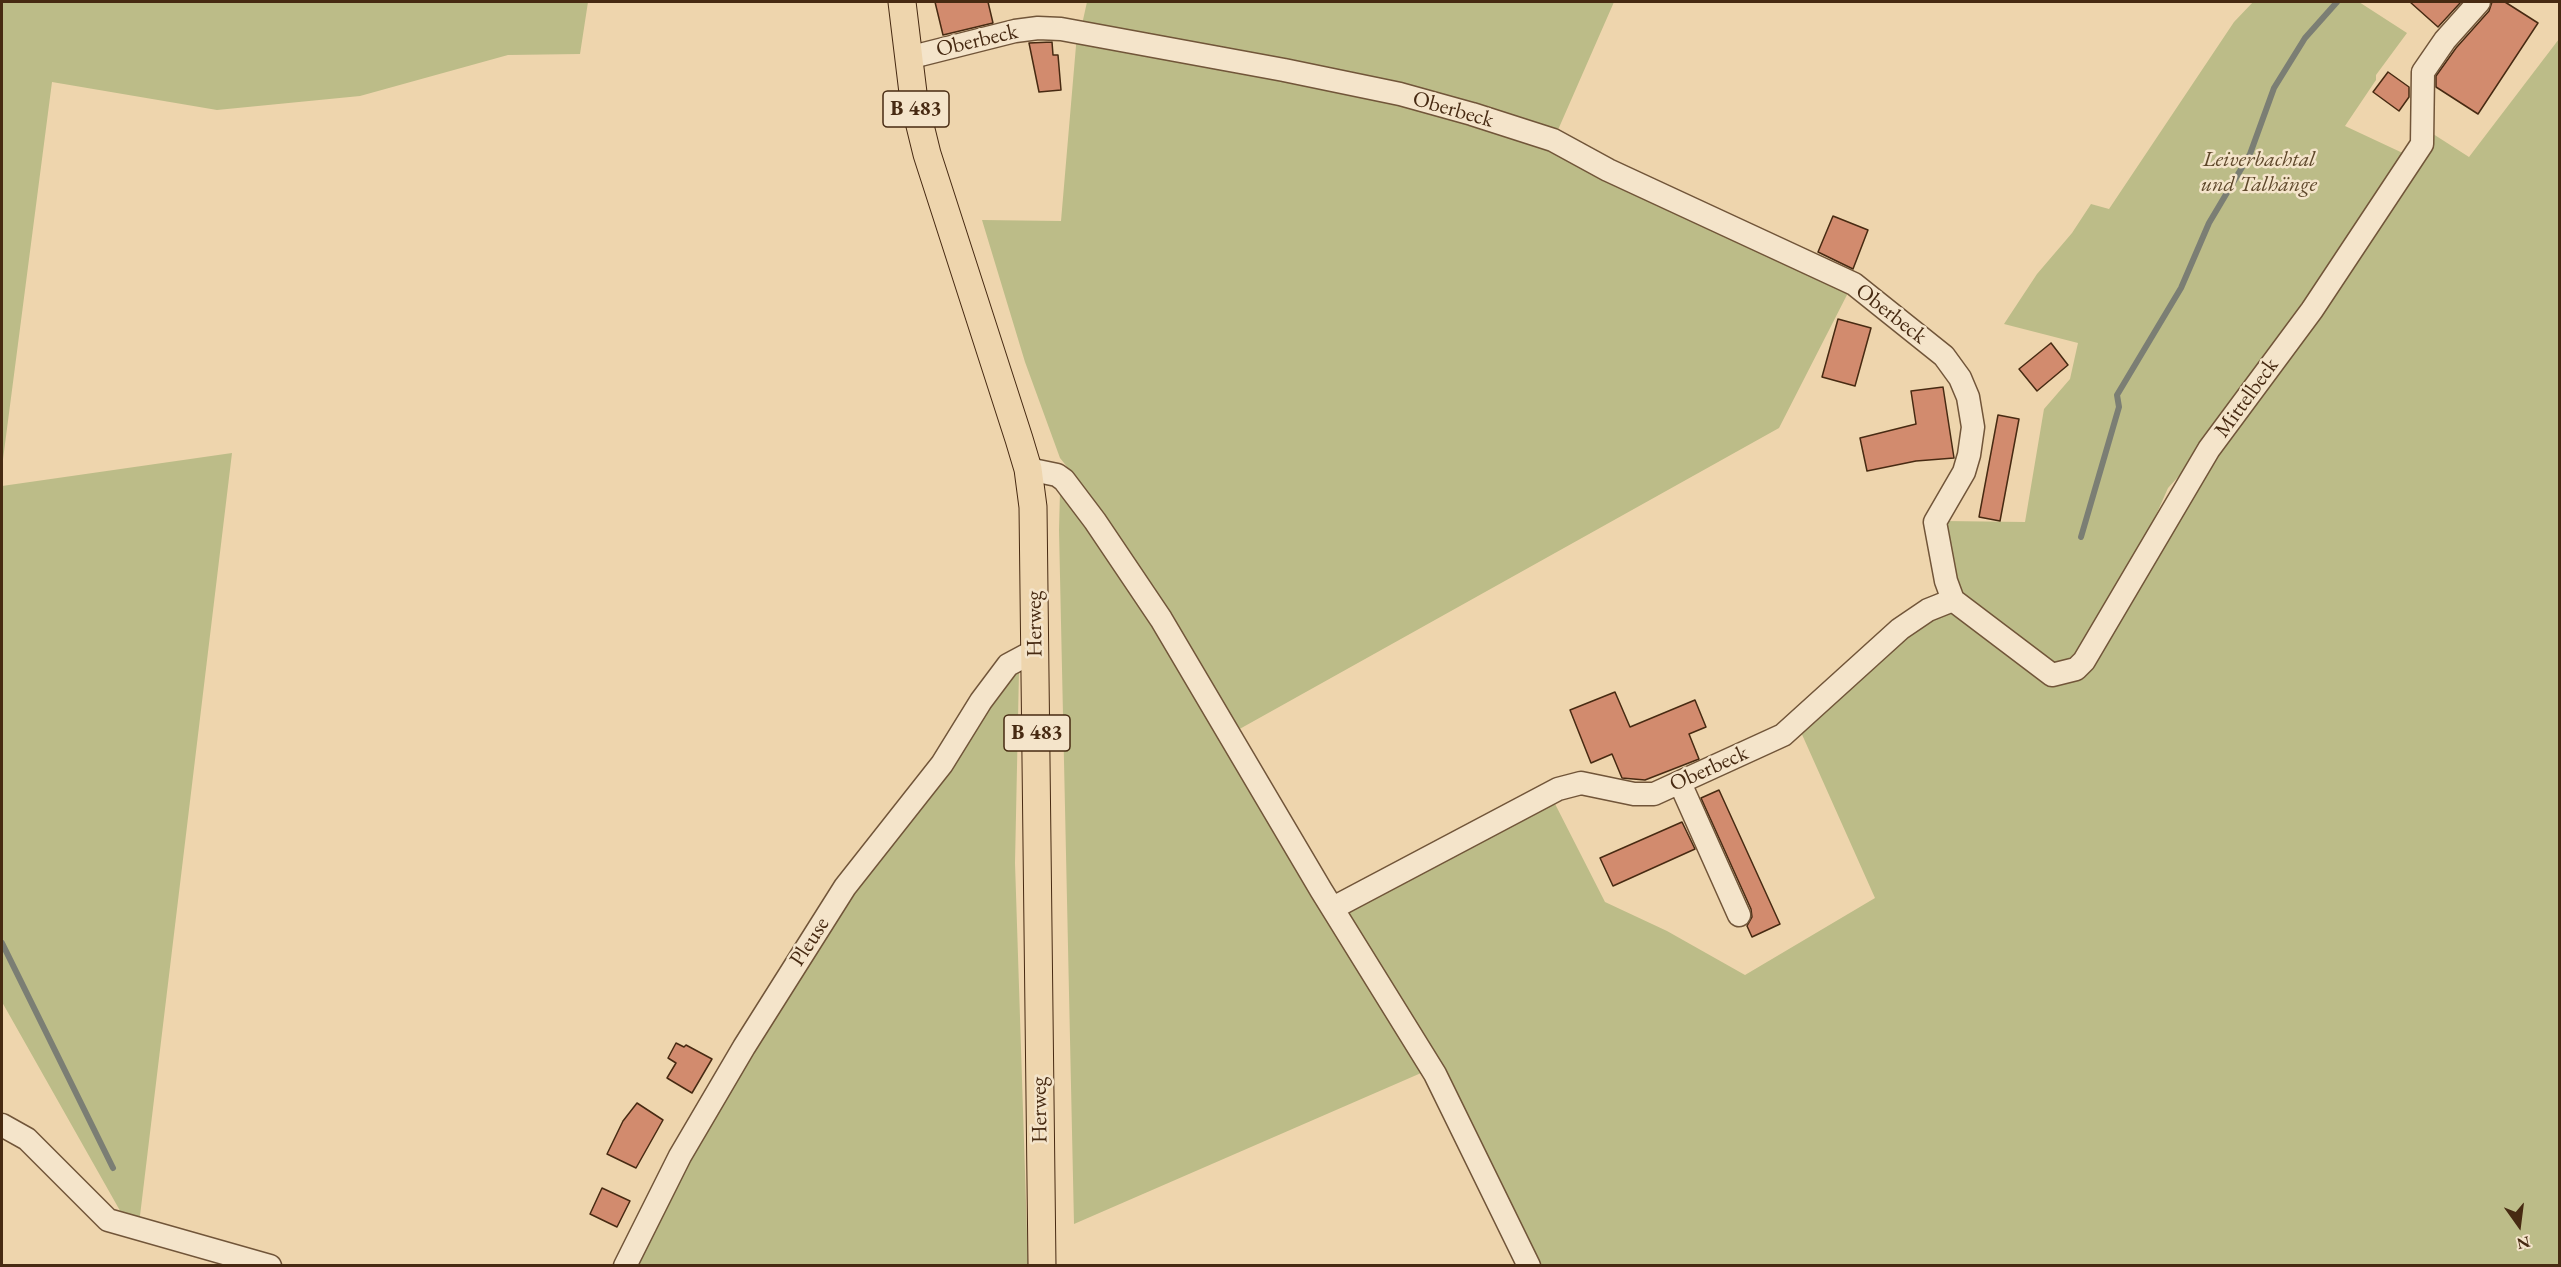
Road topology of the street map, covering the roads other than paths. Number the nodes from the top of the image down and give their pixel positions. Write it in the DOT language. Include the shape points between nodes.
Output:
graph roads {
  1 [pos="902,2"];
  2 [pos="2480,2"];
  3 [pos="908,58"];
  4 [pos="1028,469"];
  5 [pos="1953,600"];
  6 [pos="1036,650"];
  7 [pos="1680,783"];
  8 [pos="1333,908"];
  9 [pos="1739,915"];
  10 [pos="2,1125"];
  11 [pos="270,1266"];
  12 [pos="625,1266"];
  13 [pos="1042,1266"];
  14 [pos="1528,1266"];
  1 -- 3 [label="main road, Herweg / B 483"];
  2 -- 5 [label="street, Mittelbeck" via="2422,72 2422,144 2312,310 2209,449 2084,661 2076,669 2052,675"];
  3 -- 4 [label="main road, Herweg / B 483" via="927,154"];
  3 -- 5 [label="street, Oberbeck" via="1015,31 1061,29 1400,94 1553,140 1608,170 1854,284 1944,356 1968,397 1973,427 1969,455 1964,472 1935,522"];
  4 -- 6 [label="main road, Herweg / B 483" via="1033,507"];
  4 -- 8 [label="street" via="1064,480 1125,564"];
  5 -- 7 [label="street, Oberbeck" via="1928,610 1900,629 1783,735"];
  6 -- 12 [label="street, Pleuse" via="1008,665 942,764 845,887 686,1146"];
  6 -- 13 [label="main road, Herweg / B 483"];
  7 -- 8 [label="street, Oberbeck" via="1654,794 1581,783 1558,789"];
  7 -- 9 [label="street"];
  8 -- 14 [label="street" via="1435,1074"];
  10 -- 11 [label="street" via="27,1139 108,1220"];
}
